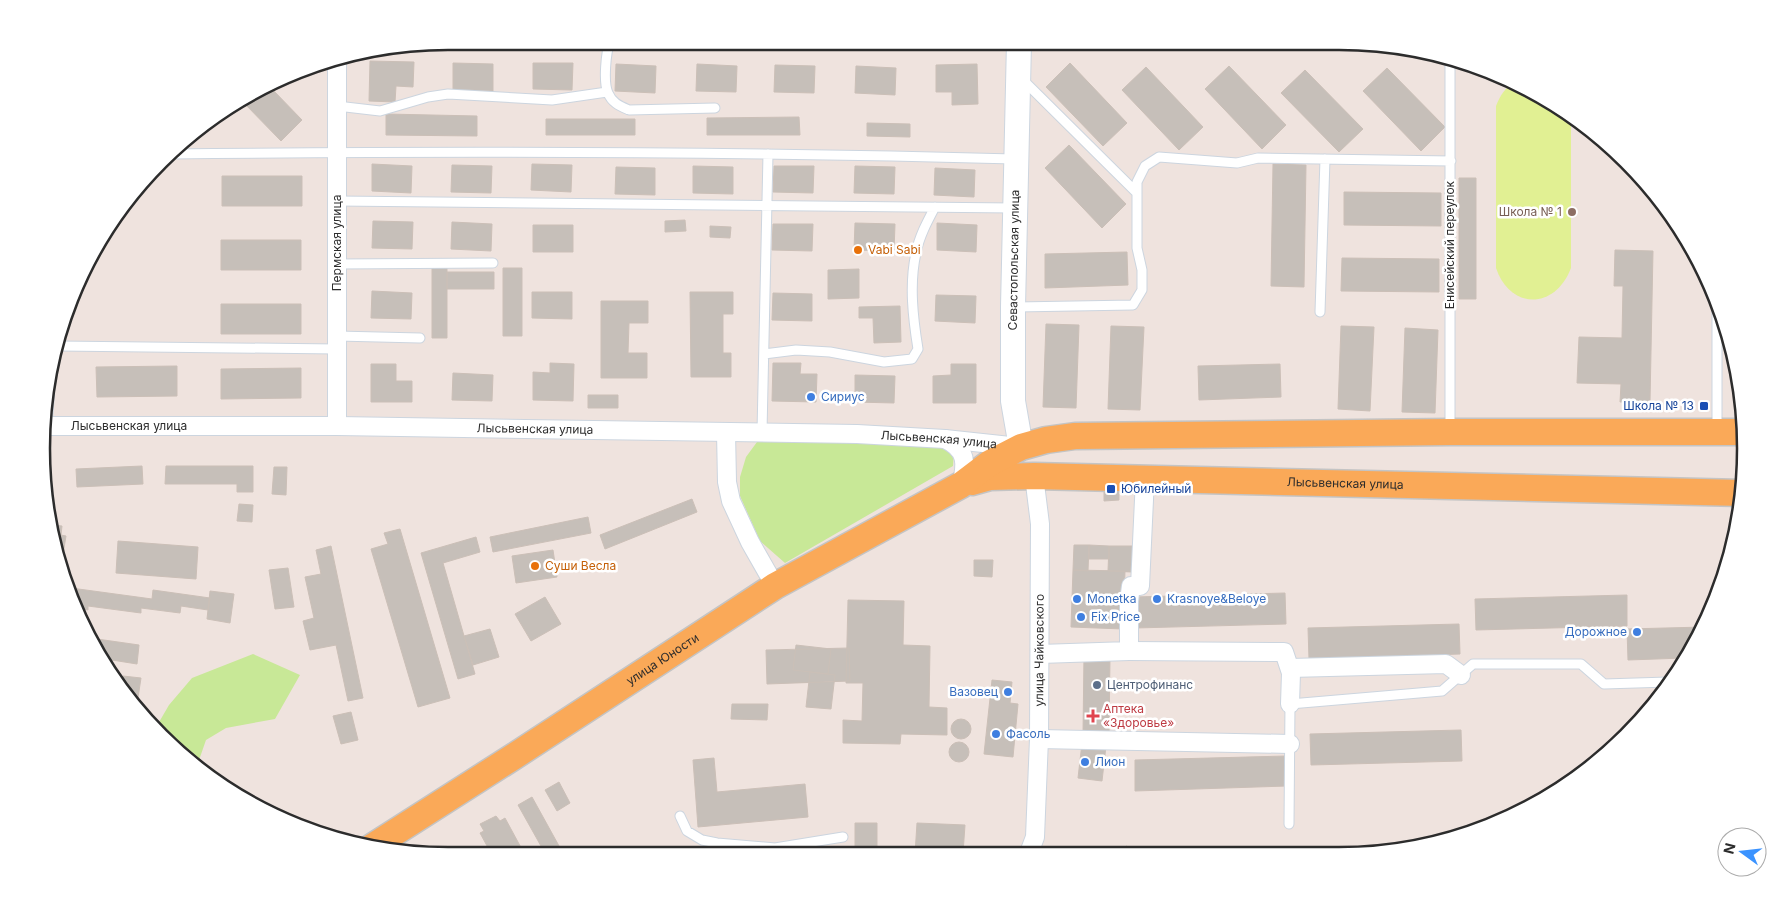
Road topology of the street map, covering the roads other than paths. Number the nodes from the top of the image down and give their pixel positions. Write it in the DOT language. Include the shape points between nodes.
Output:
graph roads {
  1 [pos="608,50"];
  2 [pos="1019,50"];
  3 [pos="337,66"];
  4 [pos="1450,66"];
  5 [pos="1018,76"];
  6 [pos="607,92"];
  7 [pos="337,106"];
  8 [pos="715,108"];
  9 [pos="337,153"];
  10 [pos="181,154"];
  11 [pos="768,154"];
  12 [pos="1016,159"];
  13 [pos="1325,159"];
  14 [pos="1451,161"];
  15 [pos="1137,193"];
  16 [pos="337,201"];
  17 [pos="767,206"];
  18 [pos="935,207"];
  19 [pos="1015,208"];
  20 [pos="493,263"];
  21 [pos="337,264"];
  22 [pos="1013,307"];
  23 [pos="1320,312"];
  24 [pos="1717,323"];
  25 [pos="420,338"];
  26 [pos="337,343"];
  27 [pos="64,346"];
  28 [pos="764,354"];
  29 [pos="51,426"];
  30 [pos="337,426"];
  31 [pos="726,432"];
  32 [pos="762,432"];
  33 [pos="1450,432"];
  34 [pos="1716,432"];
  35 [pos="1736,432"];
  36 [pos="945,439"];
  37 [pos="1021,447"];
  38 [pos="1034,476"];
  39 [pos="1145,478"];
  40 [pos="961,485"];
  41 [pos="1735,493"];
  42 [pos="775,586"];
  43 [pos="1129,651"];
  44 [pos="1040,654"];
  45 [pos="1290,668"];
  46 [pos="1461,675"];
  47 [pos="1661,682"];
  48 [pos="1290,704"];
  49 [pos="1039,739"];
  50 [pos="1290,744"];
  51 [pos="680,816"];
  52 [pos="1289,824"];
  53 [pos="844,837"];
  54 [pos="381,841"];
  55 [pos="746,847"];
  56 [pos="795,847"];
  57 [pos="1031,847"];
  1 -- 6 [label="lane"];
  2 -- 5 [label="street, Севастопольская улица"];
  3 -- 7 [label="street, Пермская улица"];
  4 -- 14 [label="lane, Енисейский переулок"];
  5 -- 12 [label="street, Севастопольская улица"];
  5 -- 15 [label="lane"];
  6 -- 7 [label="lane" via="552,100 448,94 380,111"];
  6 -- 8 [label="lane" via="617,105 629,110"];
  7 -- 9 [label="street, Пермская улица"];
  9 -- 10 [label="lane"];
  9 -- 11 [label="lane"];
  9 -- 16 [label="street, Пермская улица"];
  11 -- 12 [label="lane"];
  11 -- 17 [label="lane"];
  12 -- 19 [label="street, Севастопольская улица"];
  13 -- 14 [label="lane"];
  13 -- 15 [label="lane" via="1258,158 1237,163 1159,157 1145,166 1137,182"];
  13 -- 23 [label="lane"];
  14 -- 33 [label="lane, Енисейский переулок"];
  15 -- 22 [label="lane" via="1137,248 1142,290 1133,305"];
  16 -- 17 [label="lane"];
  16 -- 21 [label="street, Пермская улица"];
  17 -- 18 [label="lane"];
  17 -- 28 [label="lane"];
  18 -- 19 [label="lane"];
  18 -- 28 [label="lane" via="922,233 916,255 913,285 918,349 912,359 884,362 830,352 796,350"];
  19 -- 22 [label="street, Севастопольская улица"];
  20 -- 21 [label="lane"];
  21 -- 26 [label="street, Пермская улица"];
  22 -- 37 [label="street, Севастопольская улица" via="1013,401"];
  24 -- 34 [label="lane"];
  25 -- 26 [label="lane"];
  26 -- 27 [label="lane"];
  26 -- 30 [label="street, Пермская улица"];
  28 -- 32 [label="lane"];
  29 -- 30 [label="street, Лысьвенская улица"];
  30 -- 31 [label="street, Лысьвенская улица"];
  31 -- 32 [label="street, Лысьвенская улица"];
  31 -- 42 [label="street" via="727,482 731,501"];
  32 -- 36 [label="street, Лысьвенская улица"];
  33 -- 34 [label="main road, Лысьвенская улица"];
  33 -- 37 [label="main road, Лысьвенская улица" via="1075,436"];
  34 -- 35 [label="main road, Лысьвенская улица"];
  36 -- 37 [label="street, Лысьвенская улица"];
  36 -- 40 [label="street" via="956,444 962,452 965,462"];
  37 -- 38 [label="main road, Севастопольская улица"];
  37 -- 40 [label="main road, Лысьвенская улица" via="990,463"];
  38 -- 39 [label="main road, Лысьвенская улица"];
  38 -- 40 [label="main road, Лысьвенская улица" via="990,477"];
  38 -- 44 [label="street, улица Чайковского" via="1040,524"];
  39 -- 41 [label="main road, Лысьвенская улица"];
  39 -- 43 [label="street" via="1140,586 1131,586"];
  40 -- 42 [label="main road, улица Юности"];
  42 -- 54 [label="main road, улица Юности"];
  43 -- 44 [label="street"];
  43 -- 45 [label="street" via="1284,652"];
  44 -- 49 [label="street, улица Чайковского"];
  45 -- 46 [label="street" via="1446,664"];
  45 -- 48 [label="street"];
  46 -- 47 [label="lane" via="1473,664 1581,664 1604,684"];
  46 -- 48 [label="lane" via="1442,691"];
  48 -- 50 [label="lane"];
  49 -- 50 [label="street"];
  49 -- 57 [label="street, улица Чайковского" via="1035,837"];
  50 -- 52 [label="lane"];
  51 -- 55 [label="lane" via="687,831 702,840"];
  53 -- 56 [label="lane"];
}
